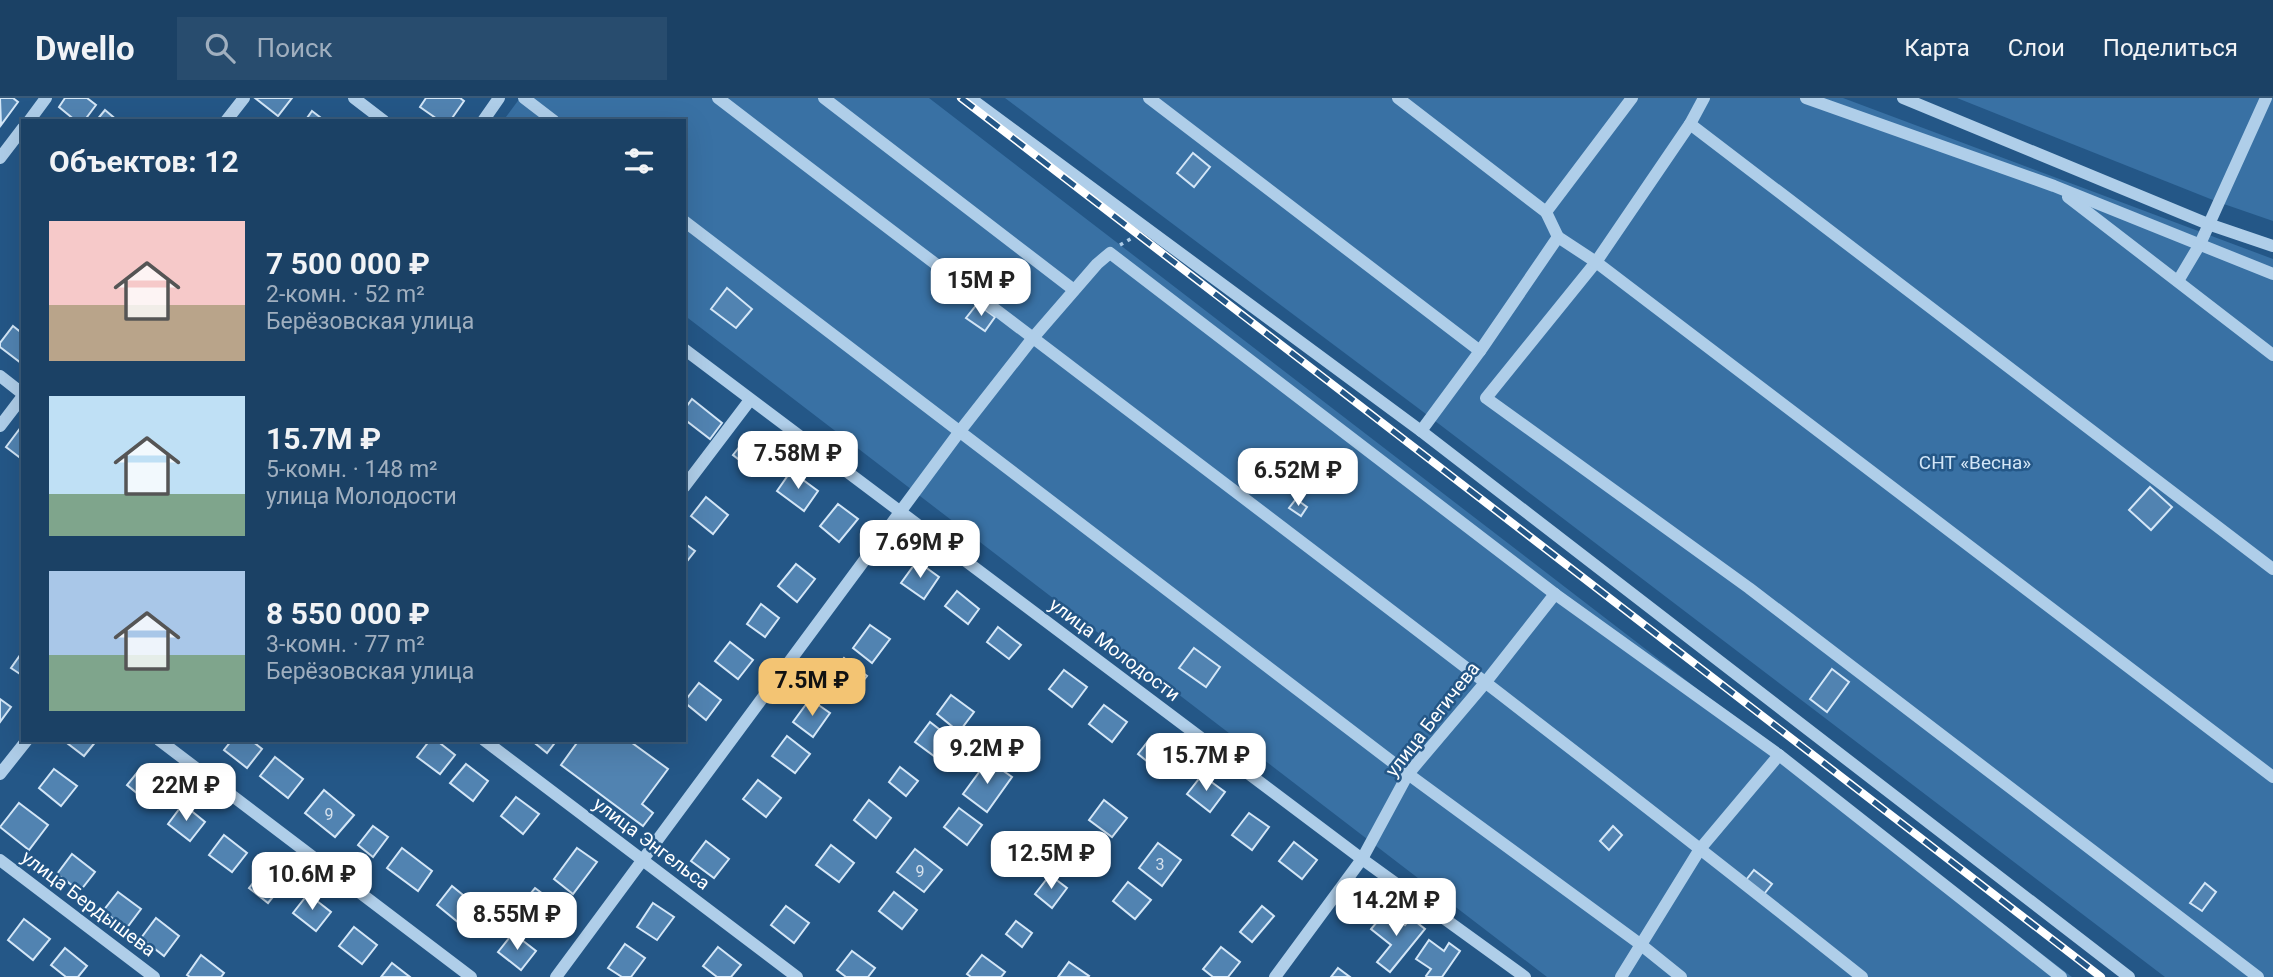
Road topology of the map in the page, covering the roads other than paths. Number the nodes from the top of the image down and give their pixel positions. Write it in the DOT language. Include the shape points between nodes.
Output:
graph roads {
  1 [pos="46,98"];
  2 [pos="244,98"];
  3 [pos="354,98"];
  4 [pos="499,98"];
  5 [pos="524,98"];
  6 [pos="719,98"];
  7 [pos="824,98"];
  8 [pos="970,98"];
  9 [pos="1149,98"];
  10 [pos="1398,98"];
  11 [pos="1632,98"];
  12 [pos="1704,98"];
  13 [pos="1806,98"];
  14 [pos="1903,98"];
  15 [pos="2266,98"];
  16 [pos="30,119"];
  17 [pos="228,119"];
  18 [pos="381,119"];
  19 [pos="484,119"];
  20 [pos="551,119"];
  21 [pos="1690,124"];
  22 [pos="21,131"];
  23 [pos="0,158"];
  24 [pos="2054,186"];
  25 [pos="1546,212"];
  26 [pos="686,223"];
  27 [pos="2208,224"];
  28 [pos="1559,237"];
  29 [pos="2200,244"];
  30 [pos="2273,246"];
  31 [pos="1596,262"];
  32 [pos="2273,274"];
  33 [pos="2178,281"];
  34 [pos="1074,290"];
  35 [pos="1032,339"];
  36 [pos="686,351"];
  37 [pos="1480,351"];
  38 [pos="2273,355"];
  39 [pos="0,376"];
  40 [pos="21,393"];
  41 [pos="21,398"];
  42 [pos="750,400"];
  43 [pos="0,426"];
  44 [pos="960,431"];
  45 [pos="1421,431"];
  46 [pos="686,484"];
  47 [pos="900,511"];
  48 [pos="2273,569"];
  49 [pos="1555,594"];
  50 [pos="1485,683"];
  51 [pos="25,742"];
  52 [pos="162,742"];
  53 [pos="489,742"];
  54 [pos="1779,755"];
  55 [pos="0,774"];
  56 [pos="1408,774"];
  57 [pos="2273,777"];
  58 [pos="1700,849"];
  59 [pos="1362,859"];
  60 [pos="0,860"];
  61 [pos="643,861"];
  62 [pos="1640,944"];
  63 [pos="155,977"];
  64 [pos="471,977"];
  65 [pos="556,977"];
  66 [pos="797,977"];
  67 [pos="1275,977"];
  68 [pos="1525,977"];
  69 [pos="1621,977"];
  70 [pos="1681,977"];
  71 [pos="1862,977"];
  72 [pos="2061,977"];
  73 [pos="2129,977"];
  74 [pos="2258,977"];
  1 -- 16 [label="street"];
  2 -- 17 [label="street"];
  3 -- 18 [label="street"];
  4 -- 19 [label="street"];
  5 -- 20 [label="street"];
  6 -- 35 [label="street"];
  7 -- 34 [label="street"];
  8 -- 45 [label="street"];
  9 -- 37 [label="street"];
  10 -- 25 [label="street"];
  11 -- 25 [label="street"];
  12 -- 21 [label="street"];
  13 -- 24 [label="street"];
  14 -- 27 [label="street"];
  15 -- 27 [label="street"];
  21 -- 31 [label="street"];
  21 -- 48 [label="street"];
  22 -- 23 [label="street"];
  24 -- 29 [label="street"];
  24 -- 33 [label="street"];
  25 -- 28 [label="street"];
  26 -- 44 [label="street"];
  27 -- 29 [label="street"];
  27 -- 30 [label="street"];
  28 -- 31 [label="street"];
  28 -- 37 [label="street"];
  29 -- 32 [label="street"];
  29 -- 33 [label="street"];
  31 -- 57 [label="street"];
  31 -- 74 [label="street" via="1486,398 1749,588"];
  33 -- 38 [label="street"];
  34 -- 35 [label="street"];
  34 -- 49 [label="street" via="1110,253"];
  35 -- 44 [label="street"];
  35 -- 50 [label="street"];
  36 -- 42 [label="street, улица Молодости"];
  37 -- 45 [label="street"];
  39 -- 40 [label="street"];
  41 -- 43 [label="street"];
  42 -- 46 [label="street"];
  42 -- 47 [label="street, улица Молодости"];
  44 -- 47 [label="street"];
  44 -- 56 [label="street"];
  45 -- 73 [label="street"];
  47 -- 59 [label="street, улица Молодости"];
  47 -- 61 [label="street"];
  49 -- 50 [label="street, улица Бегичева"];
  49 -- 54 [label="street"];
  50 -- 56 [label="street, улица Бегичева"];
  50 -- 58 [label="street"];
  51 -- 55 [label="street"];
  52 -- 64 [label="street"];
  53 -- 61 [label="street, улица Энгельса"];
  54 -- 58 [label="street"];
  54 -- 72 [label="street"];
  56 -- 59 [label="street, улица Бегичева"];
  56 -- 62 [label="street"];
  58 -- 62 [label="street"];
  58 -- 71 [label="street"];
  59 -- 67 [label="street, улица Бегичева"];
  59 -- 68 [label="street, улица Молодости"];
  60 -- 63 [label="street, улица Бердышева"];
  61 -- 65 [label="street"];
  61 -- 66 [label="street, улица Энгельса"];
  62 -- 69 [label="street"];
  62 -- 70 [label="street"];
}
